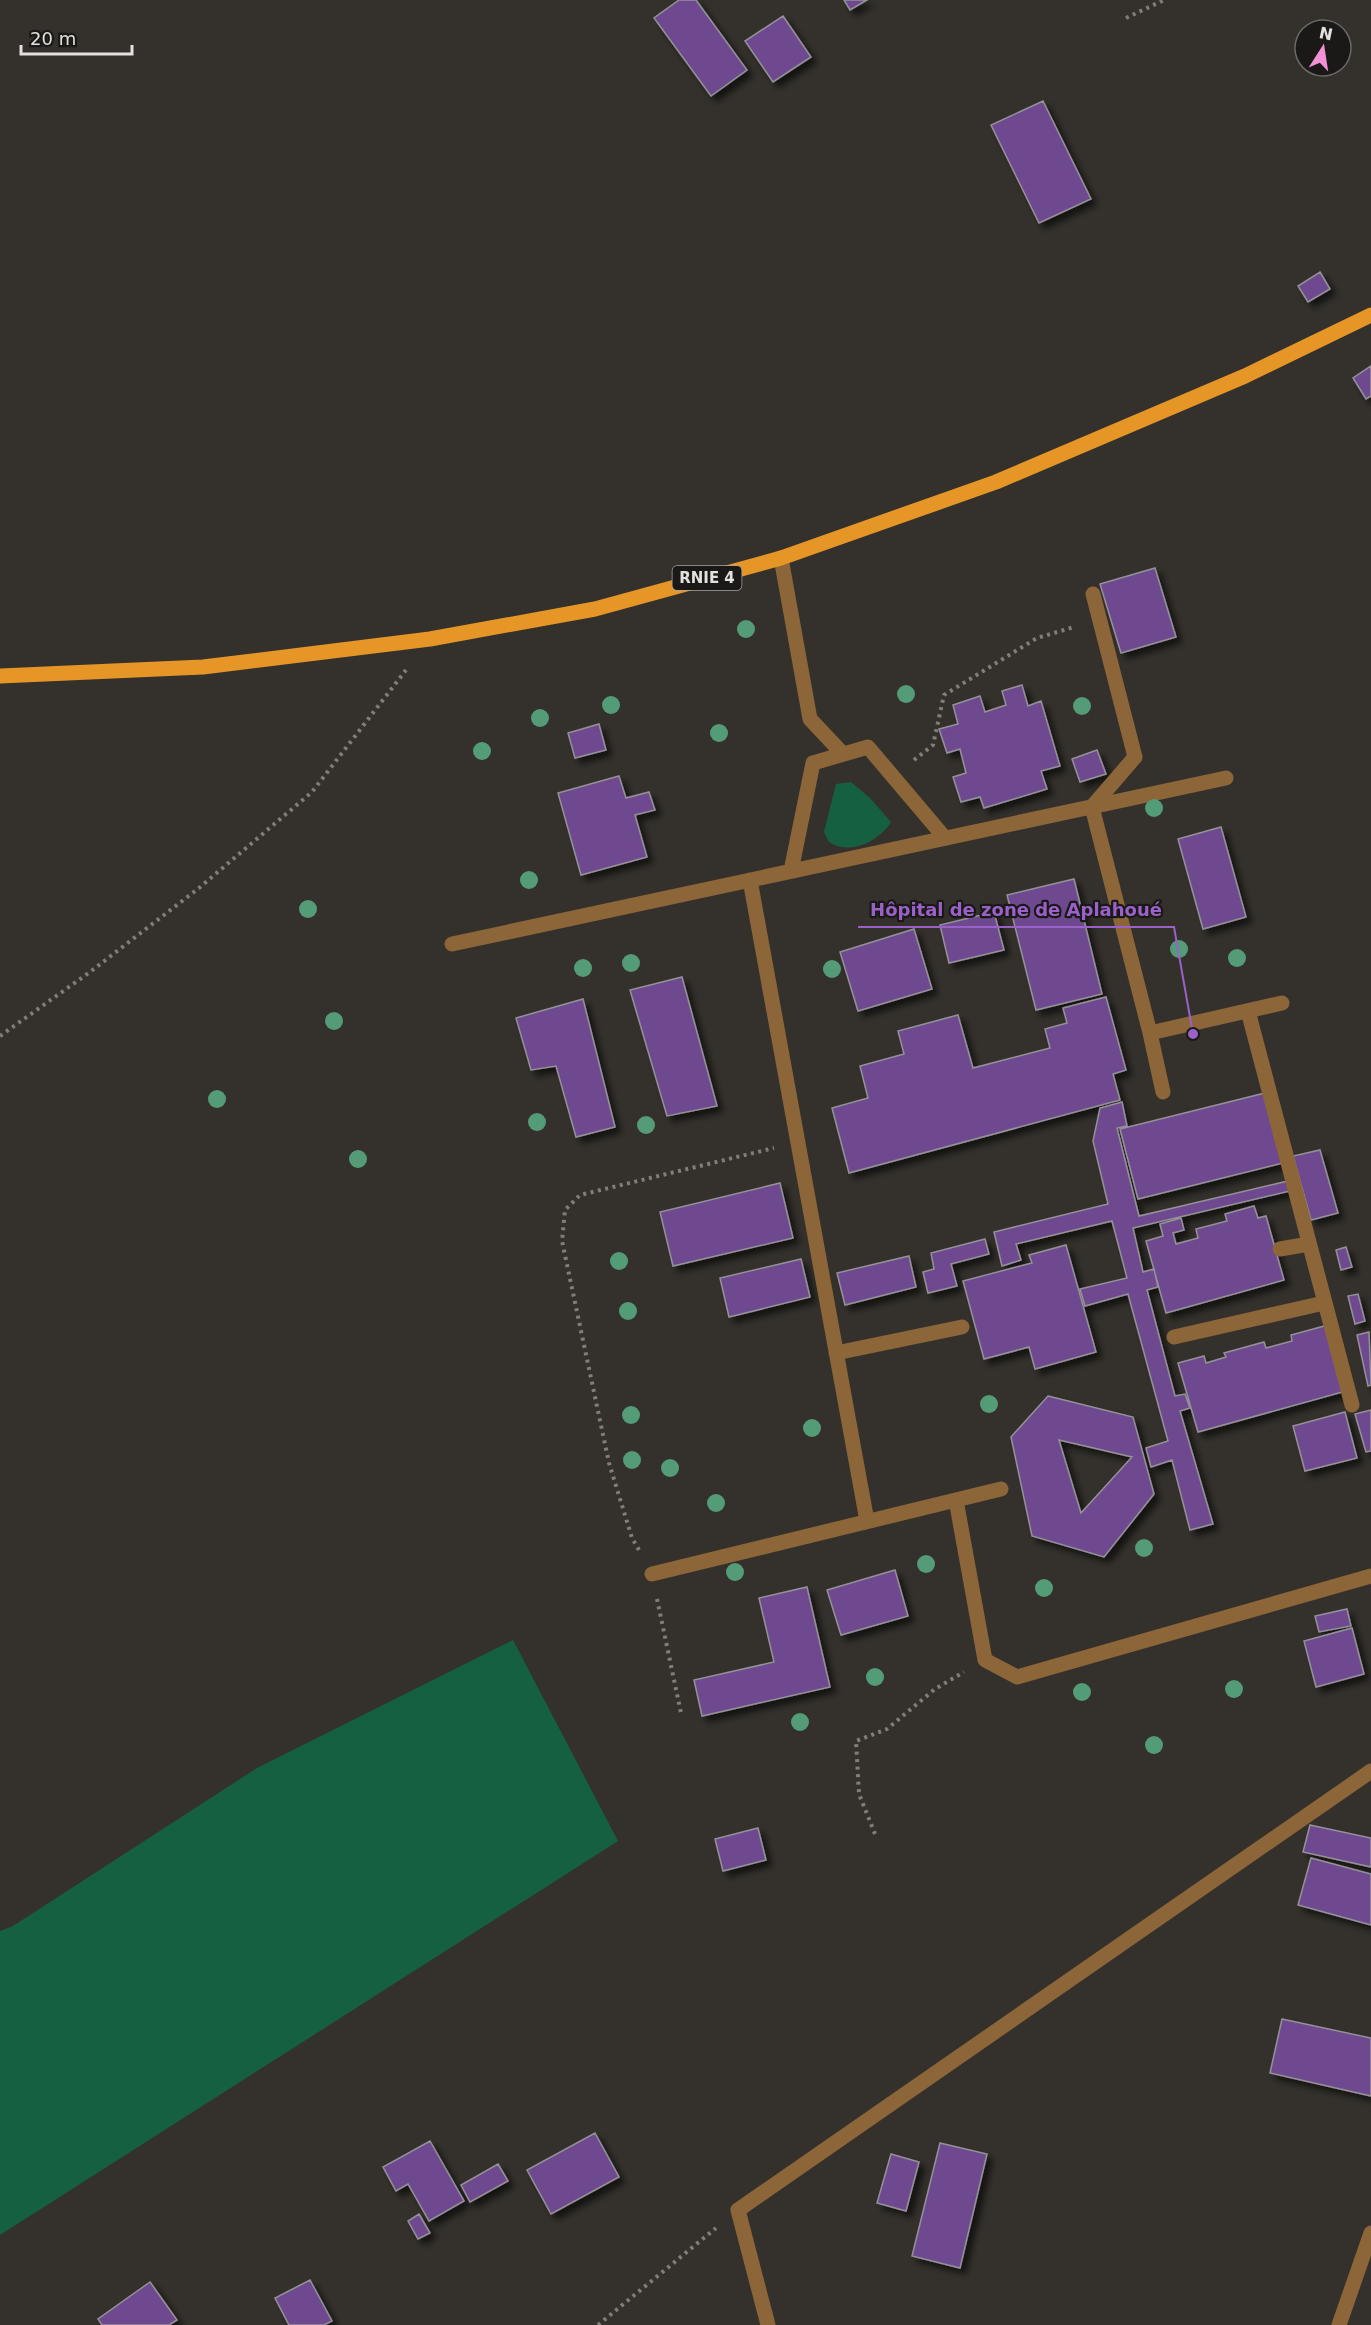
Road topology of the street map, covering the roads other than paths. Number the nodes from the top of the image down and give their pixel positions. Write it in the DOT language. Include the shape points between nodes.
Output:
graph roads {
  1 [pos="1371,315"];
  2 [pos="781,558"];
  3 [pos="1093,594"];
  4 [pos="0,676"];
  5 [pos="843,754"];
  6 [pos="1226,778"];
  7 [pos="1092,807"];
  8 [pos="945,838"];
  9 [pos="791,871"];
  10 [pos="750,880"];
  11 [pos="452,944"];
  12 [pos="1282,1003"];
  13 [pos="1248,1011"];
  14 [pos="1150,1033"];
  15 [pos="1163,1092"];
  16 [pos="1309,1244"];
  17 [pos="1280,1249"];
  18 [pos="1324,1303"];
  19 [pos="962,1327"];
  20 [pos="1174,1337"];
  21 [pos="836,1353"];
  22 [pos="1352,1405"];
  23 [pos="1001,1489"];
  24 [pos="956,1500"];
  25 [pos="867,1521"];
  26 [pos="652,1574"];
  27 [pos="1371,1576"];
  28 [pos="1371,1771"];
  29 [pos="1371,2233"];
  30 [pos="768,2325"];
  31 [pos="1339,2325"];
  1 -- 2 [label="main road, RNIE 4" via="1245,376 996,482"];
  2 -- 4 [label="main road, RNIE 4" via="595,609 430,639 203,667"];
  2 -- 5 [label="street" via="810,719"];
  3 -- 7 [label="street" via="1135,757"];
  5 -- 8 [label="street" via="868,747"];
  5 -- 9 [label="street" via="813,763"];
  6 -- 7 [label="street"];
  7 -- 8 [label="street"];
  7 -- 14 [label="street"];
  8 -- 9 [label="street"];
  9 -- 10 [label="street"];
  10 -- 11 [label="street"];
  10 -- 21 [label="street"];
  12 -- 13 [label="street"];
  13 -- 14 [label="street"];
  13 -- 16 [label="street"];
  14 -- 15 [label="street"];
  16 -- 17 [label="street"];
  16 -- 18 [label="street"];
  18 -- 20 [label="street"];
  18 -- 22 [label="street"];
  19 -- 21 [label="street"];
  21 -- 25 [label="street"];
  23 -- 24 [label="street"];
  24 -- 25 [label="street"];
  24 -- 27 [label="street" via="985,1660 1017,1677"];
  25 -- 26 [label="street"];
  28 -- 30 [label="street" via="738,2210"];
  29 -- 31 [label="street"];
}
